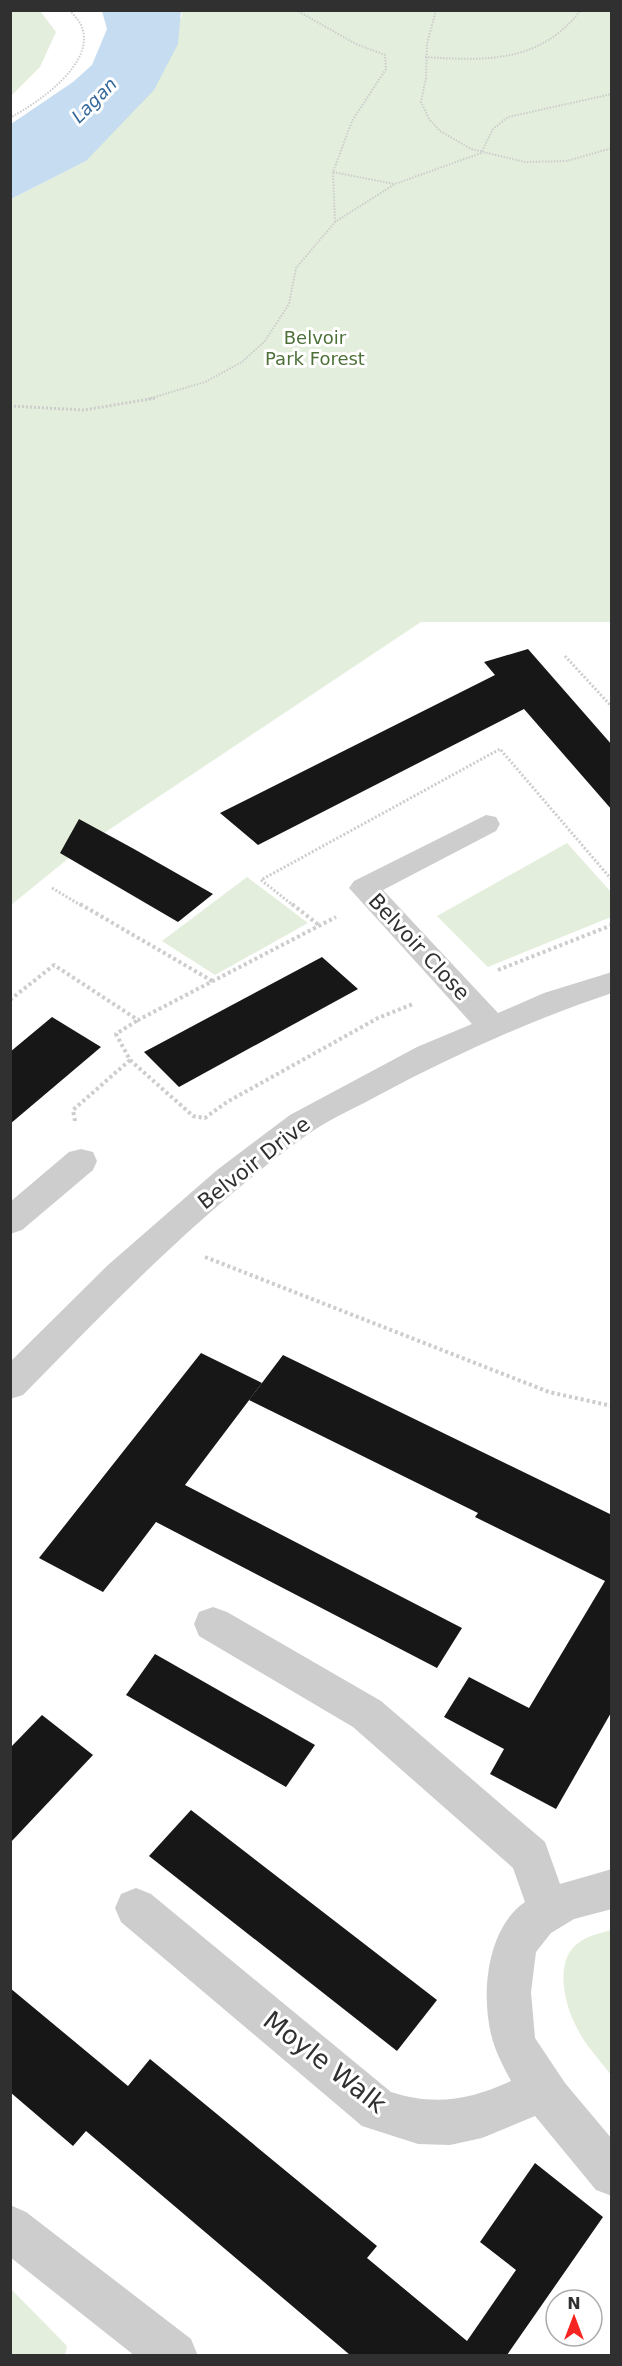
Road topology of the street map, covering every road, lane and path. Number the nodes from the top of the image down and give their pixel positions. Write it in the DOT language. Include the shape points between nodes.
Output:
graph roads {
  1 [pos="70,10"];
  2 [pos="296,10"];
  3 [pos="436,10"];
  4 [pos="581,10"];
  5 [pos="425,57"];
  6 [pos="612,94"];
  7 [pos="10,118"];
  8 [pos="612,148"];
  9 [pos="481,153"];
  10 [pos="333,172"];
  11 [pos="395,184"];
  12 [pos="335,222"];
  13 [pos="10,406"];
  14 [pos="565,656"];
  15 [pos="612,706"];
  16 [pos="486,824"];
  17 [pos="52,888"];
  18 [pos="364,888"];
  19 [pos="612,925"];
  20 [pos="214,982"];
  21 [pos="612,982"];
  22 [pos="457,986"];
  23 [pos="10,1000"];
  24 [pos="138,1020"];
  25 [pos="493,1027"];
  26 [pos="130,1060"];
  27 [pos="81,1161"];
  28 [pos="10,1221"];
  29 [pos="160,1239"];
  30 [pos="10,1385"];
  31 [pos="612,1406"];
  32 [pos="213,1624"];
  33 [pos="612,1889"];
  34 [pos="136,1908"];
  35 [pos="548,1908"];
  36 [pos="542,2089"];
  37 [pos="612,2174"];
  38 [pos="10,2228"];
  39 [pos="174,2355"];
  1 -- 7 [label="path" via="78,17 84,37 79,62 60,85"];
  2 -- 10 [label="path" via="356,44 386,55 386,69 352,121"];
  3 -- 5 [label="path"];
  4 -- 5 [label="path" via="557,36 527,51 484,61"];
  5 -- 9 [label="path" via="427,76 421,103 430,123 454,141"];
  6 -- 9 [label="path" via="508,117 493,129"];
  8 -- 9 [label="path" via="568,161 539,164"];
  9 -- 11 [label="path"];
  10 -- 11 [label="path"];
  10 -- 12 [label="path"];
  11 -- 12 [label="path"];
  12 -- 13 [label="path" via="296,268 289,304 265,341 242,362 205,382 155,398 84,410"];
  14 -- 15 [label="path"];
  16 -- 18 [label="street, Belvoir Close"];
  17 -- 20 [label="path"];
  18 -- 20 [label="path" via="356,907"];
  18 -- 22 [label="street, Belvoir Close"];
  19 -- 22 [label="path"];
  20 -- 24 [label="path"];
  21 -- 25 [label="street, Belvoir Drive"];
  22 -- 25 [label="street, Belvoir Close"];
  22 -- 26 [label="path" via="378,1018 205,1118 193,1116"];
  23 -- 24 [label="path" via="54,965"];
  24 -- 26 [label="path" via="116,1034"];
  25 -- 29 [label="street, Belvoir Drive" via="428,1055 301,1122"];
  26 -- 27 [label="path" via="73,1110"];
  27 -- 28 [label="street"];
  29 -- 30 [label="street, Belvoir Drive"];
  29 -- 31 [label="path" via="549,1392"];
  32 -- 35 [label="street" via="368,1714 530,1856"];
  33 -- 35 [label="street"];
  34 -- 36 [label="street, Moyle Walk" via="378,2110 420,2122 458,2121 501,2110"];
  35 -- 36 [label="street" via="525,1927 510,1967 509,2013 517,2048"];
  36 -- 37 [label="street"];
  38 -- 39 [label="street"];
}
